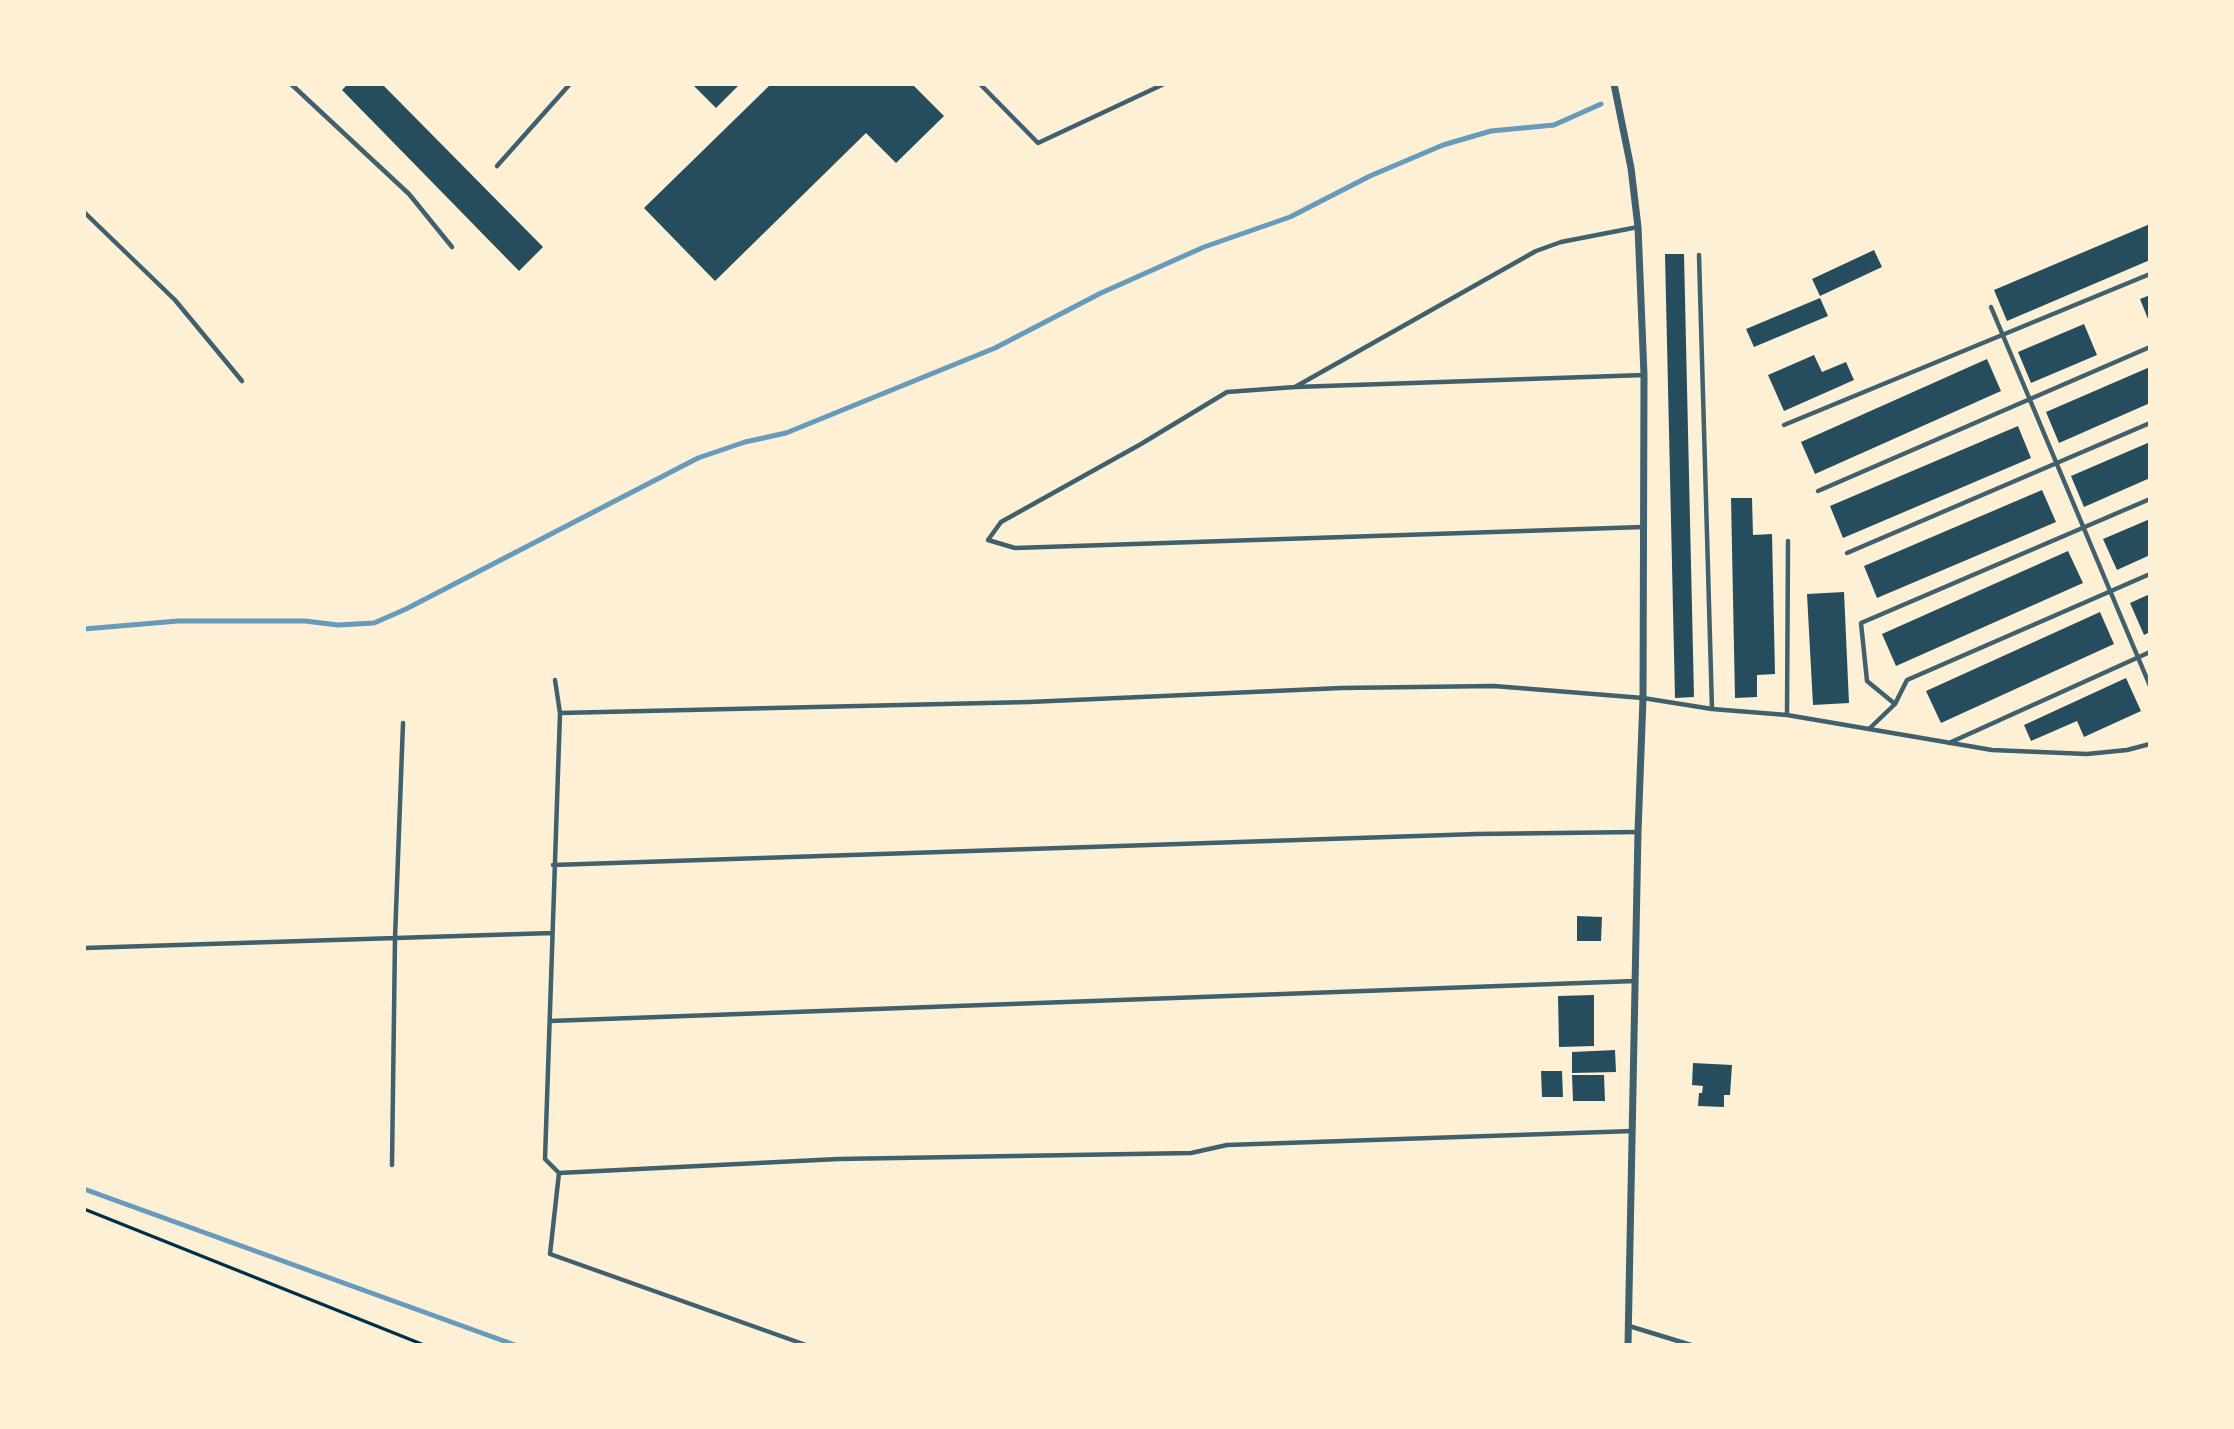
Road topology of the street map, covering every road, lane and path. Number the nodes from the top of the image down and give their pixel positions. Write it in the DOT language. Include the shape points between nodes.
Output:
graph roads {
  1 [pos="291,84"];
  2 [pos="570,84"];
  3 [pos="980,84"];
  4 [pos="1164,84"];
  5 [pos="1614,84"];
  6 [pos="497,166"];
  7 [pos="84,212"];
  8 [pos="1638,227"];
  9 [pos="453,247"];
  10 [pos="1699,255"];
  11 [pos="2150,274"];
  12 [pos="1991,307"];
  13 [pos="2003,334"];
  14 [pos="2150,347"];
  15 [pos="1644,375"];
  16 [pos="242,381"];
  17 [pos="1295,387"];
  18 [pos="2030,399"];
  19 [pos="2150,423"];
  20 [pos="1784,425"];
  21 [pos="2057,463"];
  22 [pos="1818,491"];
  23 [pos="2150,499"];
  24 [pos="1643,527"];
  25 [pos="2084,528"];
  26 [pos="1788,541"];
  27 [pos="1847,553"];
  28 [pos="2150,574"];
  29 [pos="2111,591"];
  30 [pos="2150,652"];
  31 [pos="2138,657"];
  32 [pos="555,680"];
  33 [pos="2150,686"];
  34 [pos="1643,698"];
  35 [pos="1895,704"];
  36 [pos="1712,709"];
  37 [pos="560,713"];
  38 [pos="1787,715"];
  39 [pos="403,723"];
  40 [pos="1869,729"];
  41 [pos="1949,743"];
  42 [pos="2150,744"];
  43 [pos="1638,832"];
  44 [pos="553,865"];
  45 [pos="552,933"];
  46 [pos="395,938"];
  47 [pos="84,948"];
  48 [pos="1635,981"];
  49 [pos="550,1021"];
  50 [pos="1634,1131"];
  51 [pos="391,1165"];
  52 [pos="559,1173"];
  53 [pos="84,1209"];
  54 [pos="1629,1326"];
  55 [pos="424,1345"];
  56 [pos="806,1345"];
  57 [pos="1628,1345"];
  58 [pos="1692,1345"];
  1 -- 9 [label="lane" via="409,194"];
  2 -- 6 [label="lane"];
  3 -- 4 [label="lane" via="1038,143"];
  5 -- 8 [label="street"];
  7 -- 16 [label="lane" via="175,300"];
  8 -- 15 [label="street"];
  8 -- 17 [label="lane" via="1536,251"];
  10 -- 36 [label="lane"];
  11 -- 13 [label="lane"];
  12 -- 13 [label="lane"];
  13 -- 18 [label="lane"];
  13 -- 20 [label="lane"];
  14 -- 18 [label="lane"];
  15 -- 17 [label="lane"];
  15 -- 24 [label="street"];
  17 -- 24 [label="lane" via="1227,392 1001,522 988,540 1015,548"];
  18 -- 21 [label="lane"];
  18 -- 22 [label="lane"];
  19 -- 21 [label="lane"];
  21 -- 25 [label="lane"];
  21 -- 27 [label="lane"];
  23 -- 25 [label="lane"];
  24 -- 34 [label="street"];
  25 -- 29 [label="lane"];
  25 -- 35 [label="lane" via="1861,623 1867,681"];
  26 -- 38 [label="lane"];
  28 -- 29 [label="lane"];
  29 -- 31 [label="lane"];
  29 -- 35 [label="lane" via="1907,680"];
  30 -- 31 [label="lane"];
  31 -- 33 [label="lane"];
  31 -- 41 [label="lane"];
  32 -- 37 [label="lane"];
  34 -- 36 [label="lane"];
  34 -- 37 [label="lane" via="1494,686 1341,688 1029,702"];
  34 -- 43 [label="street"];
  35 -- 40 [label="lane"];
  36 -- 38 [label="lane"];
  37 -- 44 [label="lane"];
  38 -- 40 [label="lane"];
  39 -- 46 [label="lane"];
  40 -- 41 [label="lane"];
  41 -- 42 [label="lane" via="1992,750 2087,754"];
  43 -- 44 [label="lane"];
  43 -- 48 [label="street"];
  44 -- 45 [label="lane"];
  45 -- 46 [label="lane"];
  45 -- 49 [label="lane"];
  46 -- 47 [label="lane"];
  46 -- 51 [label="lane"];
  48 -- 49 [label="lane"];
  48 -- 50 [label="street"];
  49 -- 52 [label="lane" via="545,1159"];
  50 -- 52 [label="lane" via="1227,1145 1191,1153 838,1159"];
  50 -- 54 [label="street"];
  52 -- 56 [label="lane" via="550,1254"];
  53 -- 55 [label="path"];
  54 -- 57 [label="street"];
  54 -- 58 [label="lane"];
}
